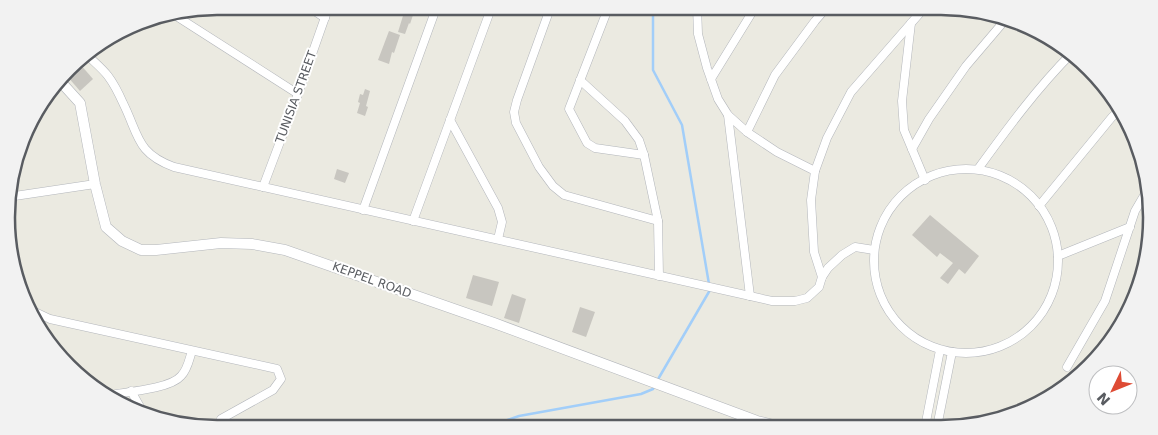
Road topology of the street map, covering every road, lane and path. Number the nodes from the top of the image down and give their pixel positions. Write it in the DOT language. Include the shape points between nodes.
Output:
graph roads {
  1 [pos="320,15"];
  2 [pos="325,15"];
  3 [pos="434,15"];
  4 [pos="489,15"];
  5 [pos="548,15"];
  6 [pos="605,15"];
  7 [pos="697,15"];
  8 [pos="750,15"];
  9 [pos="820,15"];
  10 [pos="918,15"];
  11 [pos="324,18"];
  12 [pos="180,19"];
  13 [pos="911,23"];
  14 [pos="1001,25"];
  15 [pos="91,59"];
  16 [pos="1066,59"];
  17 [pos="711,79"];
  18 [pos="580,80"];
  19 [pos="64,85"];
  20 [pos="298,94"];
  21 [pos="1115,114"];
  22 [pos="728,115"];
  23 [pos="450,120"];
  24 [pos="747,132"];
  25 [pos="912,149"];
  26 [pos="644,155"];
  27 [pos="978,169"];
  28 [pos="815,171"];
  29 [pos="925,180"];
  30 [pos="95,184"];
  31 [pos="263,187"];
  32 [pos="16,196"];
  33 [pos="1142,199"];
  34 [pos="1040,206"];
  35 [pos="363,210"];
  36 [pos="413,220"];
  37 [pos="658,221"];
  38 [pos="1130,227"];
  39 [pos="498,240"];
  40 [pos="874,250"];
  41 [pos="1058,256"];
  42 [pos="659,276"];
  43 [pos="822,277"];
  44 [pos="750,296"];
  45 [pos="39,314"];
  46 [pos="940,350"];
  47 [pos="192,351"];
  48 [pos="952,352"];
  49 [pos="1067,367"];
  50 [pos="933,384"];
  51 [pos="945,387"];
  52 [pos="131,391"];
  53 [pos="117,394"];
  54 [pos="139,404"];
  55 [pos="221,419"];
  56 [pos="754,420"];
  57 [pos="926,420"];
  58 [pos="938,420"];
  1 -- 11 [label="street"];
  2 -- 11 [label="street, TUNISIA STREET"];
  3 -- 35 [label="street"];
  4 -- 23 [label="street"];
  5 -- 37 [label="street" via="514,112 516,123 539,167 564,195"];
  6 -- 18 [label="street"];
  7 -- 17 [label="street" via="698,34"];
  8 -- 17 [label="street"];
  9 -- 24 [label="street" via="775,76"];
  10 -- 13 [label="street"];
  11 -- 20 [label="street, TUNISIA STREET"];
  12 -- 20 [label="street"];
  13 -- 25 [label="street" via="902,101 904,130"];
  13 -- 28 [label="street" via="851,92 827,138"];
  14 -- 25 [label="street" via="966,66"];
  15 -- 31 [label="street" via="107,76 124,104 138,139 154,157 174,167"];
  16 -- 27 [label="street"];
  17 -- 22 [label="street"];
  18 -- 26 [label="street" via="625,121 639,140"];
  18 -- 26 [label="street" via="569,109 587,143 595,148"];
  19 -- 30 [label="street, KEPPEL ROAD" via="80,103"];
  20 -- 31 [label="street, TUNISIA STREET"];
  21 -- 34 [label="street"];
  22 -- 24 [label="street"];
  22 -- 44 [label="street"];
  23 -- 36 [label="street"];
  23 -- 39 [label="street" via="498,208 502,222"];
  24 -- 28 [label="street"];
  25 -- 29 [label="street"];
  26 -- 37 [label="street"];
  27 -- 29 [label="street" via="948,171"];
  27 -- 34 [label="street" via="1007,177 1035,198"];
  28 -- 43 [label="street" via="811,200 814,252"];
  29 -- 40 [label="street" via="904,194 885,219"];
  30 -- 32 [label="street"];
  30 -- 56 [label="street, KEPPEL ROAD" via="106,227 122,241 141,250 221,243 285,250 494,323"];
  31 -- 35 [label="street"];
  33 -- 38 [label="street"];
  34 -- 41 [label="street" via="1055,234"];
  35 -- 36 [label="street"];
  36 -- 39 [label="street"];
  37 -- 42 [label="street"];
  38 -- 41 [label="street"];
  38 -- 49 [label="street" via="1105,301"];
  39 -- 42 [label="street"];
  40 -- 43 [label="street" via="855,247 842,254"];
  40 -- 46 [label="street" via="879,296 898,326 916,340"];
  41 -- 48 [label="street" via="1054,287 1044,308 1030,325 1000,346 968,353"];
  42 -- 44 [label="street"];
  43 -- 44 [label="street" via="819,287 807,298 772,301"];
  45 -- 47 [label="street" via="50,319"];
  46 -- 48 [label="street"];
  46 -- 50 [label="street"];
  47 -- 52 [label="street" via="181,378 166,386"];
  47 -- 55 [label="street" via="276,370 281,379 273,390"];
  48 -- 51 [label="street"];
  50 -- 51 [label="street"];
  50 -- 57 [label="street"];
  51 -- 58 [label="street"];
  52 -- 53 [label="street"];
  52 -- 54 [label="street"];
}
